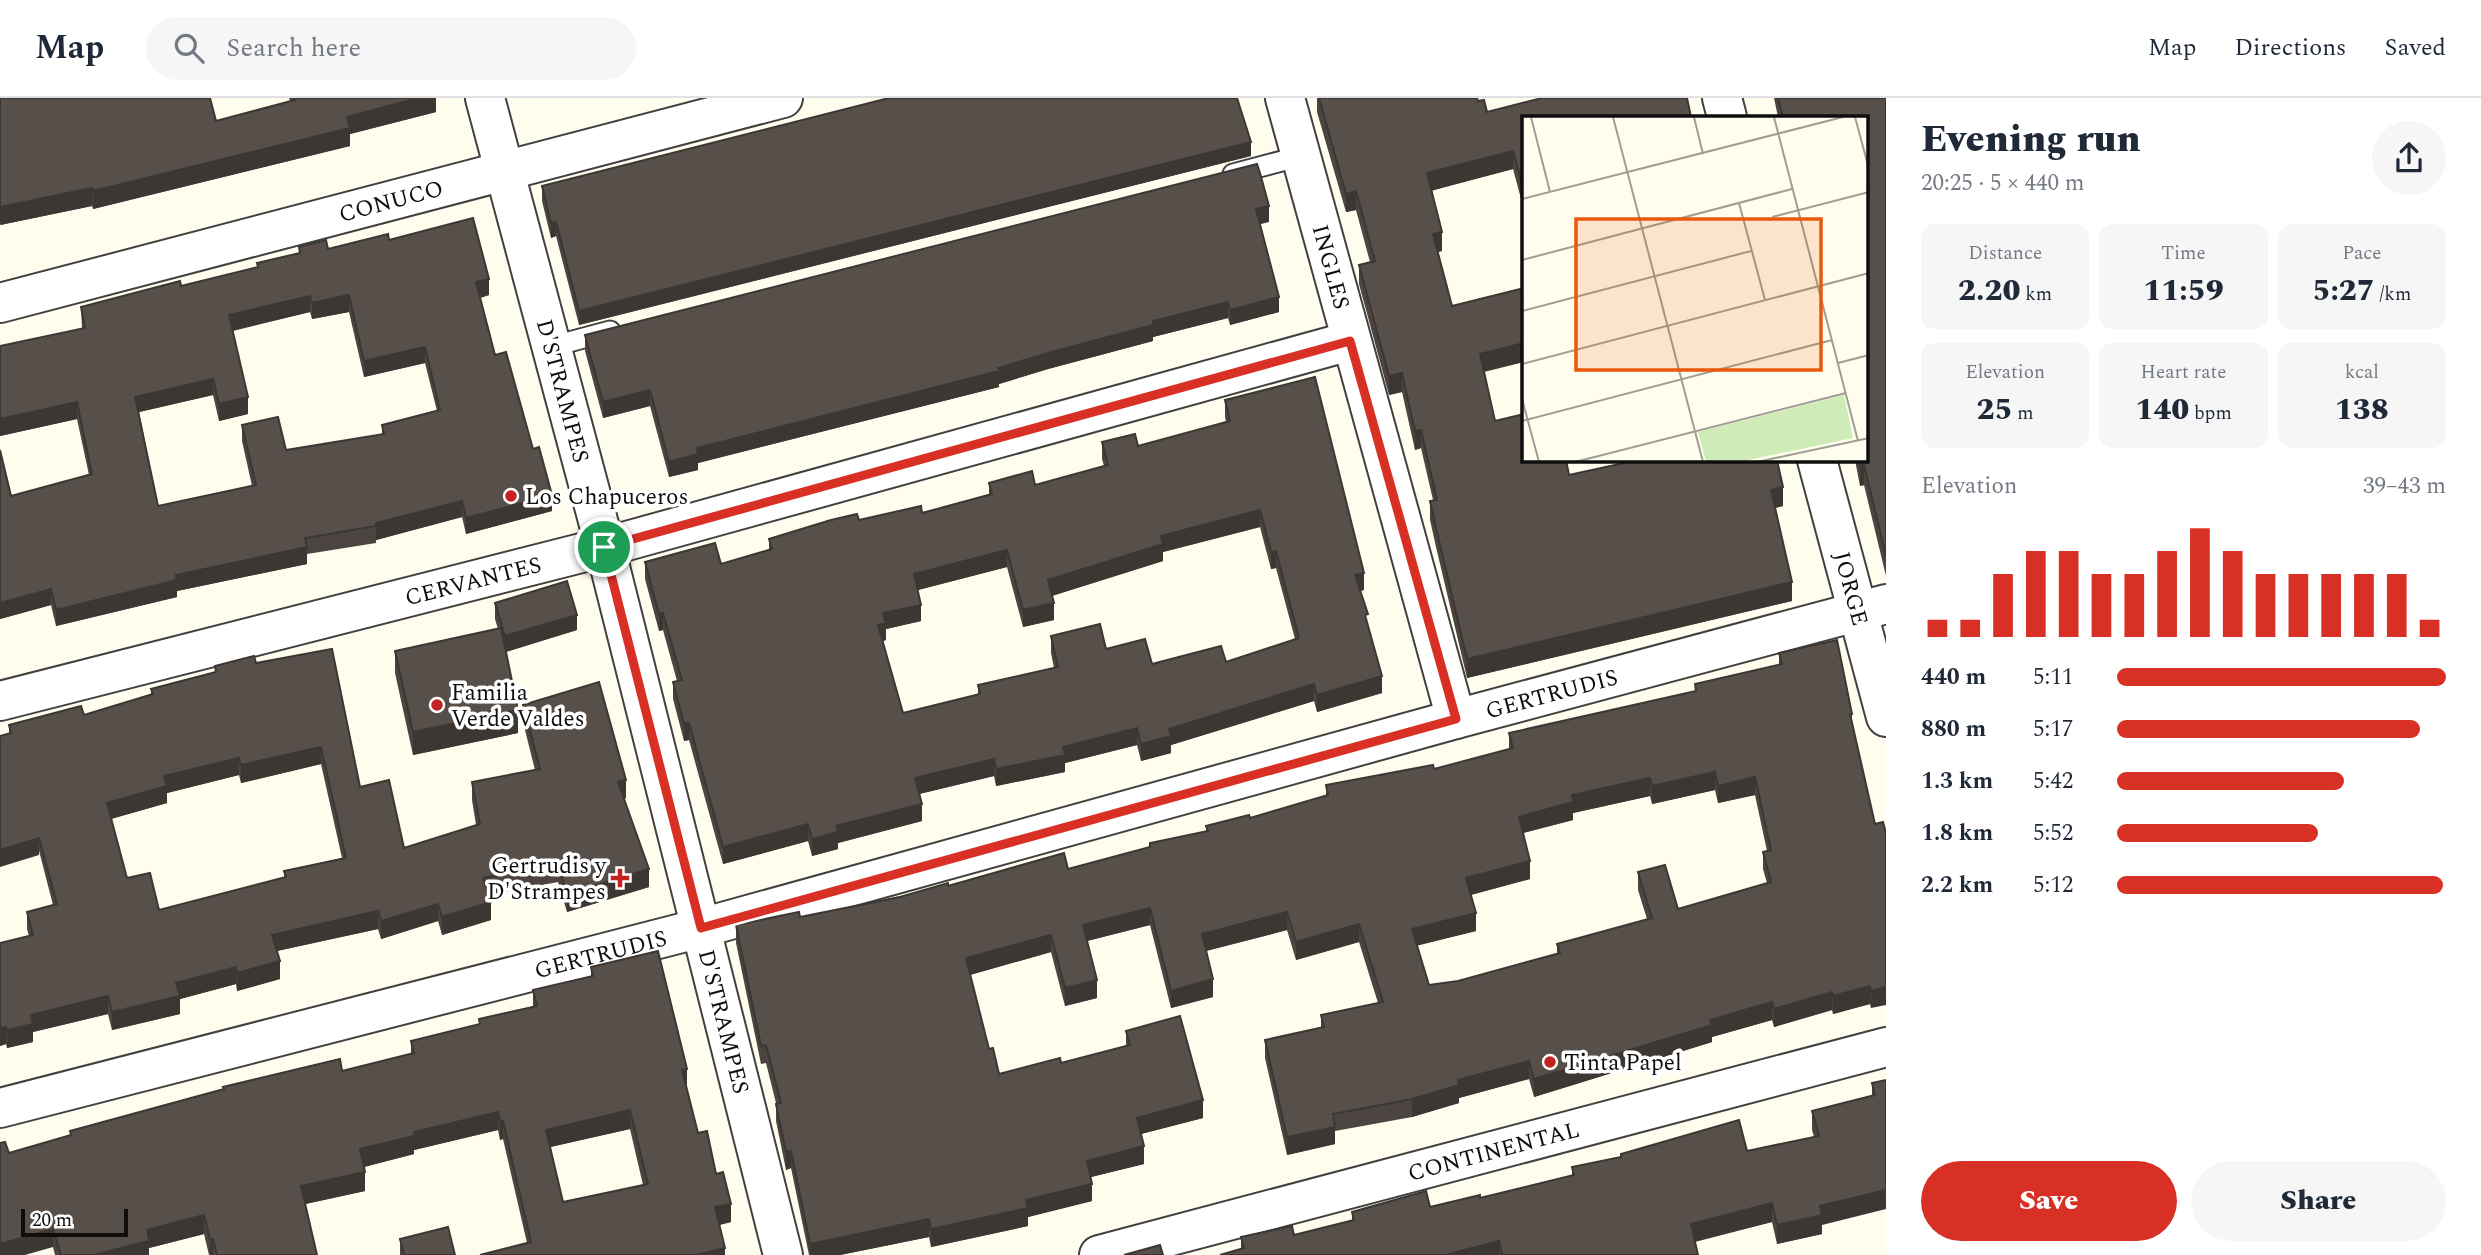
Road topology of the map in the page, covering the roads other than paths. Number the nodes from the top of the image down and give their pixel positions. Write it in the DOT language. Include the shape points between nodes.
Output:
graph roads {
  1 [pos="485,98"];
  2 [pos="783,98"];
  3 [pos="1285,98"];
  4 [pos="1722,98"];
  5 [pos="1727,116"];
  6 [pos="1301,156"];
  7 [pos="504,171"];
  8 [pos="1220,177"];
  9 [pos="0,303"];
  10 [pos="631,326"];
  11 [pos="1350,341"];
  12 [pos="550,346"];
  13 [pos="1818,462"];
  14 [pos="604,547"];
  15 [pos="1872,608"];
  16 [pos="0,701"];
  17 [pos="1886,717"];
  18 [pos="1456,719"];
  19 [pos="701,928"];
  20 [pos="1886,1047"];
  21 [pos="0,1108"];
  22 [pos="783,1255"];
  23 [pos="1099,1255"];
  1 -- 7 [label="street, D'STRAMPES"];
  2 -- 7 [label="street, CONUCO"];
  3 -- 6 [label="street, INGLES"];
  4 -- 5 [label="street"];
  6 -- 8 [label="lane"];
  6 -- 11 [label="street, INGLES"];
  7 -- 9 [label="street, CONUCO"];
  7 -- 12 [label="street, D'STRAMPES"];
  10 -- 12 [label="lane"];
  11 -- 14 [label="street, CERVANTES"];
  11 -- 18 [label="street, INGLES"];
  12 -- 14 [label="street, D'STRAMPES"];
  13 -- 15 [label="street, JORGE"];
  14 -- 16 [label="street, CERVANTES"];
  14 -- 19 [label="street, D'STRAMPES"];
  15 -- 17 [label="street, JORGE"];
  15 -- 18 [label="street, GERTRUDIS"];
  18 -- 19 [label="street, GERTRUDIS"];
  19 -- 21 [label="street, GERTRUDIS"];
  19 -- 22 [label="street, D'STRAMPES"];
  20 -- 23 [label="street, CONTINENTAL"];
}
